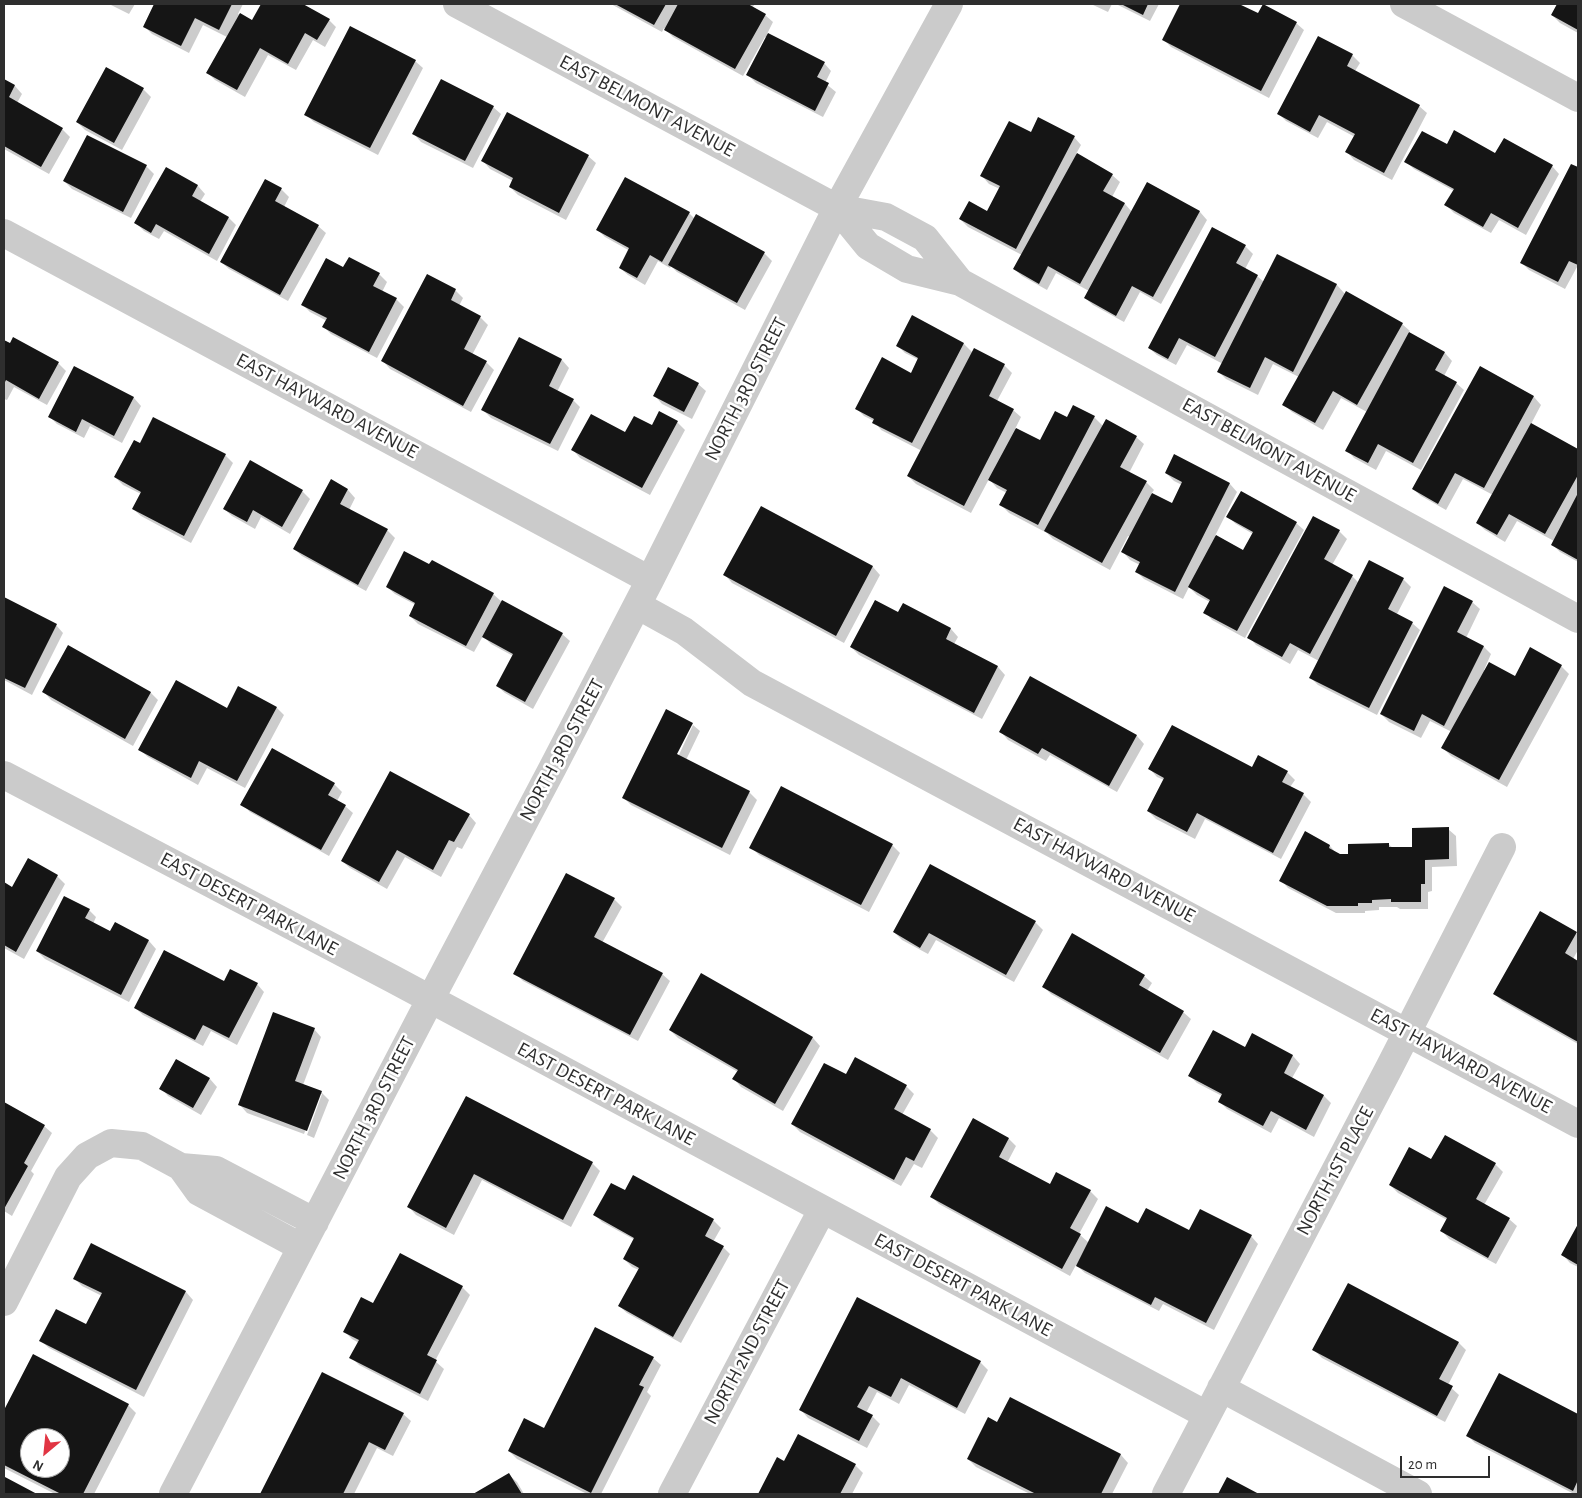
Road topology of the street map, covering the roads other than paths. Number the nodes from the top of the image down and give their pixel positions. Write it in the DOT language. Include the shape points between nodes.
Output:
graph roads {
  1 [pos="457,4"];
  2 [pos="949,4"];
  3 [pos="1404,4"];
  4 [pos="1578,98"];
  5 [pos="837,208"];
  6 [pos="4,233"];
  7 [pos="650,580"];
  8 [pos="637,605"];
  9 [pos="1578,618"];
  10 [pos="4,775"];
  11 [pos="1502,847"];
  12 [pos="430,1000"];
  13 [pos="1407,1032"];
  14 [pos="1578,1124"];
  15 [pos="181,1167"];
  16 [pos="822,1210"];
  17 [pos="315,1222"];
  18 [pos="302,1247"];
  19 [pos="4,1302"];
  20 [pos="1221,1388"];
  21 [pos="1207,1415"];
  22 [pos="173,1494"];
  23 [pos="672,1494"];
  24 [pos="1166,1494"];
  25 [pos="1418,1494"];
  1 -- 5 [label="street, EAST BELMONT AVENUE"];
  2 -- 5 [label="street, NORTH 3RD STREET"];
  3 -- 4 [label="street"];
  5 -- 7 [label="street, NORTH 3RD STREET"];
  5 -- 9 [label="street, EAST BELMONT AVENUE" via="886,217 925,238 960,282"];
  6 -- 7 [label="street, EAST HAYWARD AVENUE"];
  7 -- 8 [label="street, NORTH 3RD STREET"];
  8 -- 12 [label="street, NORTH 3RD STREET"];
  8 -- 13 [label="street, EAST HAYWARD AVENUE" via="684,631 752,683"];
  10 -- 12 [label="street, EAST DESERT PARK LANE"];
  11 -- 13 [label="street, NORTH 1ST PLACE"];
  12 -- 16 [label="street, EAST DESERT PARK LANE"];
  12 -- 17 [label="street, NORTH 3RD STREET"];
  13 -- 14 [label="street, EAST HAYWARD AVENUE"];
  13 -- 20 [label="street, NORTH 1ST PLACE"];
  15 -- 17 [label="street" via="216,1170"];
  15 -- 18 [label="street" via="199,1192"];
  15 -- 19 [label="street" via="142,1146 111,1143 87,1156 68,1177"];
  16 -- 21 [label="street, EAST DESERT PARK LANE"];
  16 -- 23 [label="street, NORTH 2ND STREET"];
  17 -- 18 [label="street, NORTH 3RD STREET"];
  18 -- 22 [label="street, NORTH 3RD STREET"];
  20 -- 21 [label="street, NORTH 1ST PLACE"];
  20 -- 25 [label="street"];
  21 -- 24 [label="street, NORTH 1ST PLACE"];
}
